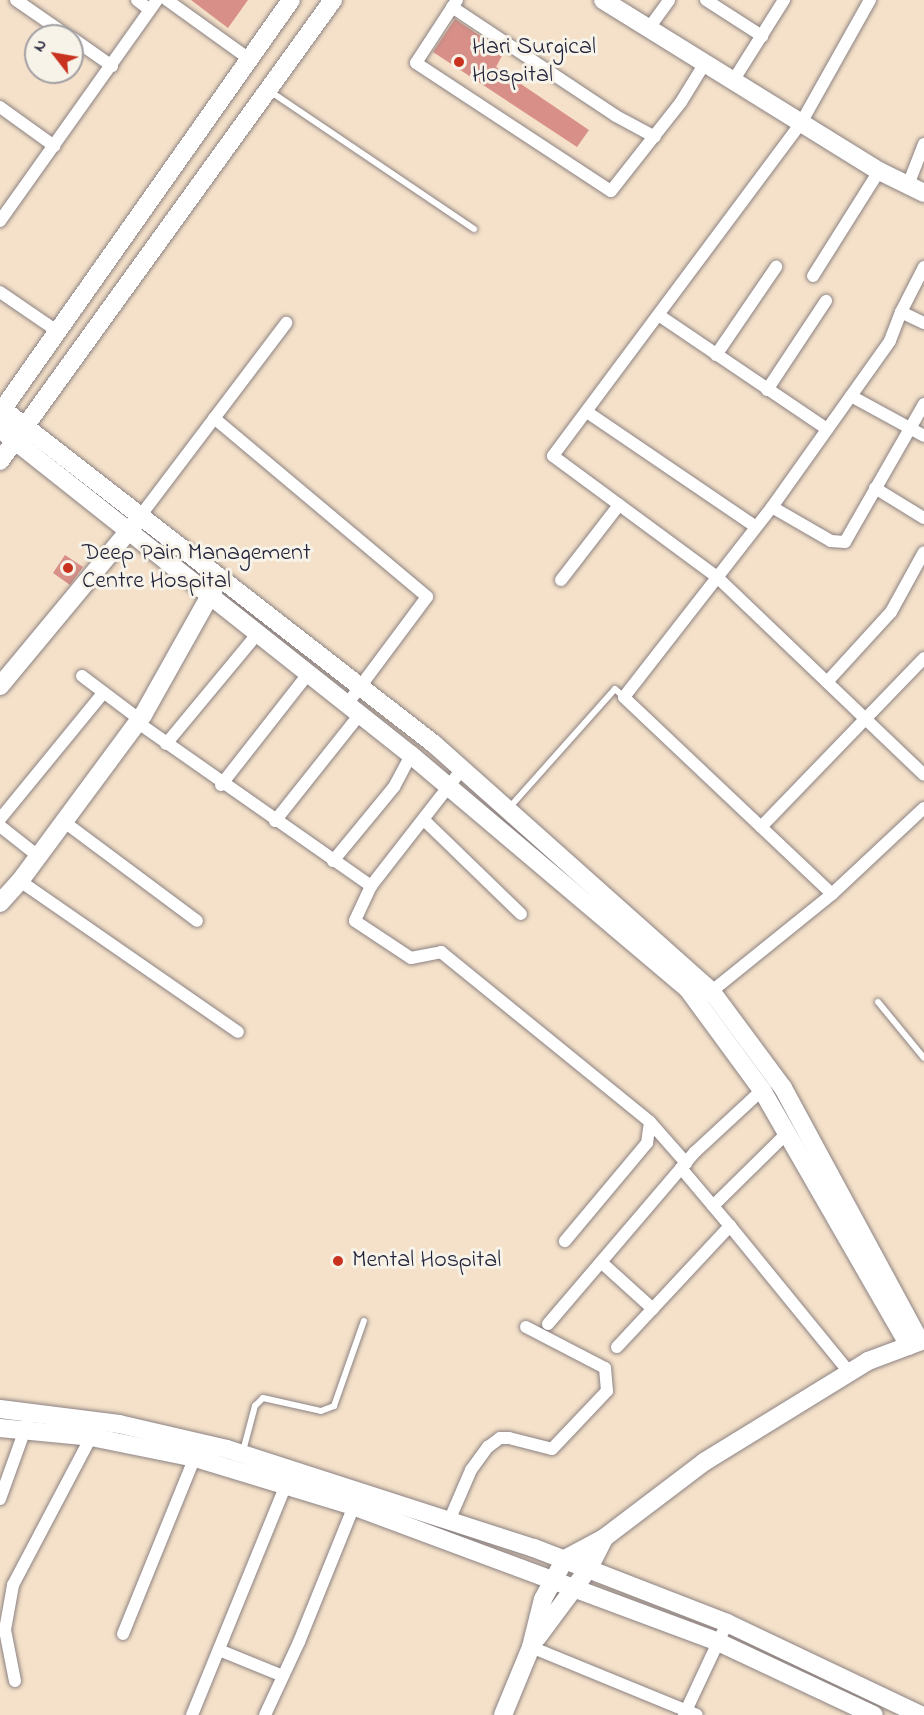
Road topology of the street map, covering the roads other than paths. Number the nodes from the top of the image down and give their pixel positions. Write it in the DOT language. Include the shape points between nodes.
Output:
graph roads {
  1 [pos="16,0"];
  2 [pos="137,0"];
  3 [pos="167,0"];
  4 [pos="291,0"];
  5 [pos="333,0"];
  6 [pos="603,0"];
  7 [pos="669,0"];
  8 [pos="706,0"];
  9 [pos="784,0"];
  10 [pos="870,0"];
  11 [pos="454,3"];
  12 [pos="154,5"];
  13 [pos="51,24"];
  14 [pos="649,28"];
  15 [pos="762,36"];
  16 [pos="84,47"];
  17 [pos="249,59"];
  18 [pos="705,63"];
  19 [pos="112,66"];
  20 [pos="733,81"];
  21 [pos="268,90"];
  22 [pos="0,107"];
  23 [pos="801,123"];
  24 [pos="655,137"];
  25 [pos="924,144"];
  26 [pos="54,146"];
  27 [pos="879,171"];
  28 [pos="916,189"];
  29 [pos="0,221"];
  30 [pos="474,229"];
  31 [pos="776,267"];
  32 [pos="924,267"];
  33 [pos="813,276"];
  34 [pos="0,292"];
  35 [pos="826,301"];
  36 [pos="901,312"];
  37 [pos="660,316"];
  38 [pos="286,323"];
  39 [pos="924,323"];
  40 [pos="57,331"];
  41 [pos="716,355"];
  42 [pos="767,390"];
  43 [pos="851,396"];
  44 [pos="924,404"];
  45 [pos="1,409"];
  46 [pos="587,412"];
  47 [pos="214,418"];
  48 [pos="910,428"];
  49 [pos="0,429"];
  50 [pos="827,429"];
  51 [pos="22,432"];
  52 [pos="924,436"];
  53 [pos="0,461"];
  54 [pos="875,488"];
  55 [pos="619,505"];
  56 [pos="772,507"];
  57 [pos="924,518"];
  58 [pos="135,523"];
  59 [pos="756,527"];
  60 [pos="924,552"];
  61 [pos="220,578"];
  62 [pos="717,578"];
  63 [pos="561,580"];
  64 [pos="210,594"];
  65 [pos="258,633"];
  66 [pos="924,658"];
  67 [pos="308,674"];
  68 [pos="82,676"];
  69 [pos="827,682"];
  70 [pos="0,686"];
  71 [pos="362,686"];
  72 [pos="103,693"];
  73 [pos="624,697"];
  74 [pos="354,709"];
  75 [pos="866,718"];
  76 [pos="138,721"];
  77 [pos="166,744"];
  78 [pos="411,755"];
  79 [pos="462,769"];
  80 [pos="924,775"];
  81 [pos="221,785"];
  82 [pos="449,786"];
  83 [pos="509,808"];
  84 [pos="924,808"];
  85 [pos="0,819"];
  86 [pos="424,820"];
  87 [pos="63,821"];
  88 [pos="275,821"];
  89 [pos="0,826"];
  90 [pos="761,827"];
  91 [pos="38,856"];
  92 [pos="333,861"];
  93 [pos="20,881"];
  94 [pos="370,886"];
  95 [pos="832,894"];
  96 [pos="0,903"];
  97 [pos="521,914"];
  98 [pos="197,921"];
  99 [pos="706,996"];
  100 [pos="878,1002"];
  101 [pos="238,1032"];
  102 [pos="924,1058"];
  103 [pos="762,1090"];
  104 [pos="650,1122"];
  105 [pos="788,1133"];
  106 [pos="683,1166"];
  107 [pos="713,1206"];
  108 [pos="730,1226"];
  109 [pos="565,1241"];
  110 [pos="601,1263"];
  111 [pos="652,1309"];
  112 [pos="364,1321"];
  113 [pos="548,1324"];
  114 [pos="526,1327"];
  115 [pos="917,1342"];
  116 [pos="617,1347"];
  117 [pos="849,1372"];
  118 [pos="0,1409"];
  119 [pos="29,1413"];
  120 [pos="0,1428"];
  121 [pos="94,1429"];
  122 [pos="25,1432"];
  123 [pos="198,1450"];
  124 [pos="242,1454"];
  125 [pos="289,1477"];
  126 [pos="0,1499"];
  127 [pos="356,1499"];
  128 [pos="449,1521"];
  129 [pos="604,1538"];
  130 [pos="565,1559"];
  131 [pos="589,1568"];
  132 [pos="551,1578"];
  133 [pos="575,1587"];
  134 [pos="727,1623"];
  135 [pos="123,1634"];
  136 [pos="718,1642"];
  137 [pos="531,1647"];
  138 [pos="219,1650"];
  139 [pos="283,1676"];
  140 [pos="15,1681"];
  141 [pos="689,1713"];
  142 [pos="192,1715"];
  143 [pos="264,1715"];
  144 [pos="503,1715"];
  145 [pos="874,1715"];
  146 [pos="921,1715"];
  1 -- 13 [label="street"];
  2 -- 12 [label="street"];
  3 -- 17 [label="street"];
  4 -- 17 [label="street"];
  5 -- 21 [label="street"];
  6 -- 14 [label="street"];
  7 -- 14 [label="street"];
  8 -- 15 [label="street"];
  9 -- 15 [label="street"];
  10 -- 23 [label="street"];
  11 -- 24 [label="street" via="616,116"];
  11 -- 24 [label="street" via="416,63 611,191"];
  12 -- 19 [label="street"];
  14 -- 18 [label="street"];
  15 -- 20 [label="street"];
  16 -- 19 [label="street"];
  17 -- 40 [label="street"];
  18 -- 20 [label="street"];
  18 -- 24 [label="street"];
  19 -- 26 [label="street"];
  20 -- 23 [label="street"];
  21 -- 30 [label="lane"];
  21 -- 51 [label="street"];
  22 -- 26 [label="street"];
  23 -- 27 [label="street"];
  23 -- 37 [label="street"];
  25 -- 28 [label="street"];
  26 -- 29 [label="street"];
  27 -- 28 [label="street"];
  27 -- 33 [label="street"];
  31 -- 41 [label="street"];
  32 -- 36 [label="street"];
  34 -- 40 [label="street"];
  35 -- 42 [label="street"];
  36 -- 39 [label="street"];
  36 -- 43 [label="street" via="890,341"];
  37 -- 41 [label="street"];
  37 -- 46 [label="street"];
  38 -- 47 [label="street"];
  40 -- 45 [label="street"];
  41 -- 42 [label="street"];
  42 -- 50 [label="street"];
  43 -- 48 [label="street"];
  43 -- 50 [label="street"];
  44 -- 48 [label="street"];
  45 -- 51 [label="street"];
  46 -- 55 [label="street" via="553,456"];
  46 -- 59 [label="street"];
  47 -- 58 [label="street"];
  47 -- 71 [label="street" via="427,597"];
  48 -- 52 [label="street"];
  48 -- 54 [label="street"];
  49 -- 51 [label="street"];
  50 -- 56 [label="street"];
  51 -- 53 [label="street"];
  51 -- 58 [label="street"];
  54 -- 56 [label="street" via="845,542 831,541"];
  54 -- 57 [label="street"];
  55 -- 62 [label="street"];
  55 -- 63 [label="street"];
  56 -- 59 [label="street"];
  58 -- 61 [label="street"];
  58 -- 64 [label="street"];
  58 -- 70 [label="street"];
  59 -- 62 [label="street"];
  60 -- 69 [label="street" via="891,612"];
  61 -- 64 [label="street"];
  61 -- 71 [label="street"];
  62 -- 69 [label="street"];
  62 -- 73 [label="street"];
  64 -- 65 [label="street"];
  64 -- 76 [label="street"];
  65 -- 67 [label="street"];
  65 -- 77 [label="street"];
  66 -- 75 [label="street"];
  67 -- 74 [label="street"];
  67 -- 81 [label="street"];
  68 -- 72 [label="street"];
  69 -- 75 [label="street"];
  71 -- 74 [label="street"];
  71 -- 79 [label="street"];
  72 -- 76 [label="street"];
  72 -- 85 [label="street"];
  73 -- 83 [label="lane" via="615,689"];
  73 -- 90 [label="street"];
  74 -- 78 [label="street"];
  74 -- 88 [label="street"];
  75 -- 80 [label="street"];
  75 -- 90 [label="street"];
  76 -- 77 [label="street"];
  76 -- 87 [label="street"];
  77 -- 81 [label="street"];
  78 -- 82 [label="street"];
  78 -- 92 [label="street" via="394,787"];
  79 -- 82 [label="street"];
  79 -- 83 [label="street"];
  81 -- 88 [label="street"];
  82 -- 86 [label="street"];
  82 -- 99 [label="street"];
  83 -- 99 [label="street"];
  84 -- 95 [label="street"];
  86 -- 94 [label="street"];
  86 -- 97 [label="street"];
  87 -- 91 [label="street"];
  87 -- 98 [label="street"];
  88 -- 92 [label="street"];
  89 -- 91 [label="street"];
  90 -- 95 [label="street"];
  91 -- 93 [label="street"];
  92 -- 94 [label="street"];
  93 -- 96 [label="street"];
  93 -- 101 [label="street"];
  94 -- 104 [label="street" via="355,921 411,958 441,952"];
  95 -- 99 [label="street"];
  99 -- 103 [label="street"];
  99 -- 115 [label="street" via="783,1088"];
  100 -- 102 [label="lane"];
  103 -- 105 [label="street"];
  103 -- 106 [label="street"];
  104 -- 106 [label="street"];
  104 -- 109 [label="street" via="647,1143"];
  105 -- 107 [label="street"];
  105 -- 115 [label="street"];
  106 -- 107 [label="street"];
  106 -- 110 [label="street"];
  107 -- 108 [label="street"];
  108 -- 111 [label="street"];
  108 -- 117 [label="street"];
  110 -- 111 [label="street"];
  110 -- 113 [label="street"];
  111 -- 116 [label="street"];
  112 -- 124 [label="lane" via="334,1406 321,1412 263,1398 255,1406"];
  114 -- 128 [label="street" via="606,1368 607,1391 552,1449 500,1438 471,1470"];
  115 -- 117 [label="street"];
  117 -- 129 [label="street" via="704,1462"];
  118 -- 119 [label="street"];
  119 -- 121 [label="street"];
  119 -- 122 [label="street"];
  120 -- 122 [label="street"];
  121 -- 122 [label="street"];
  121 -- 123 [label="street"];
  121 -- 140 [label="street" via="13,1584 5,1630"];
  122 -- 126 [label="street"];
  123 -- 124 [label="street"];
  123 -- 125 [label="street"];
  123 -- 135 [label="street"];
  124 -- 125 [label="street"];
  125 -- 127 [label="street"];
  125 -- 138 [label="street"];
  127 -- 128 [label="street"];
  127 -- 132 [label="street"];
  127 -- 139 [label="street"];
  128 -- 130 [label="street"];
  129 -- 130 [label="street"];
  129 -- 131 [label="street"];
  130 -- 131 [label="street"];
  130 -- 132 [label="street"];
  131 -- 133 [label="street"];
  131 -- 134 [label="street"];
  132 -- 133 [label="street"];
  132 -- 137 [label="street"];
  133 -- 136 [label="street"];
  133 -- 137 [label="street"];
  134 -- 136 [label="street"];
  134 -- 146 [label="street"];
  136 -- 141 [label="street"];
  136 -- 145 [label="street"];
  137 -- 141 [label="street"];
  137 -- 144 [label="street"];
  138 -- 139 [label="street"];
  138 -- 142 [label="street"];
  139 -- 143 [label="street"];
}
